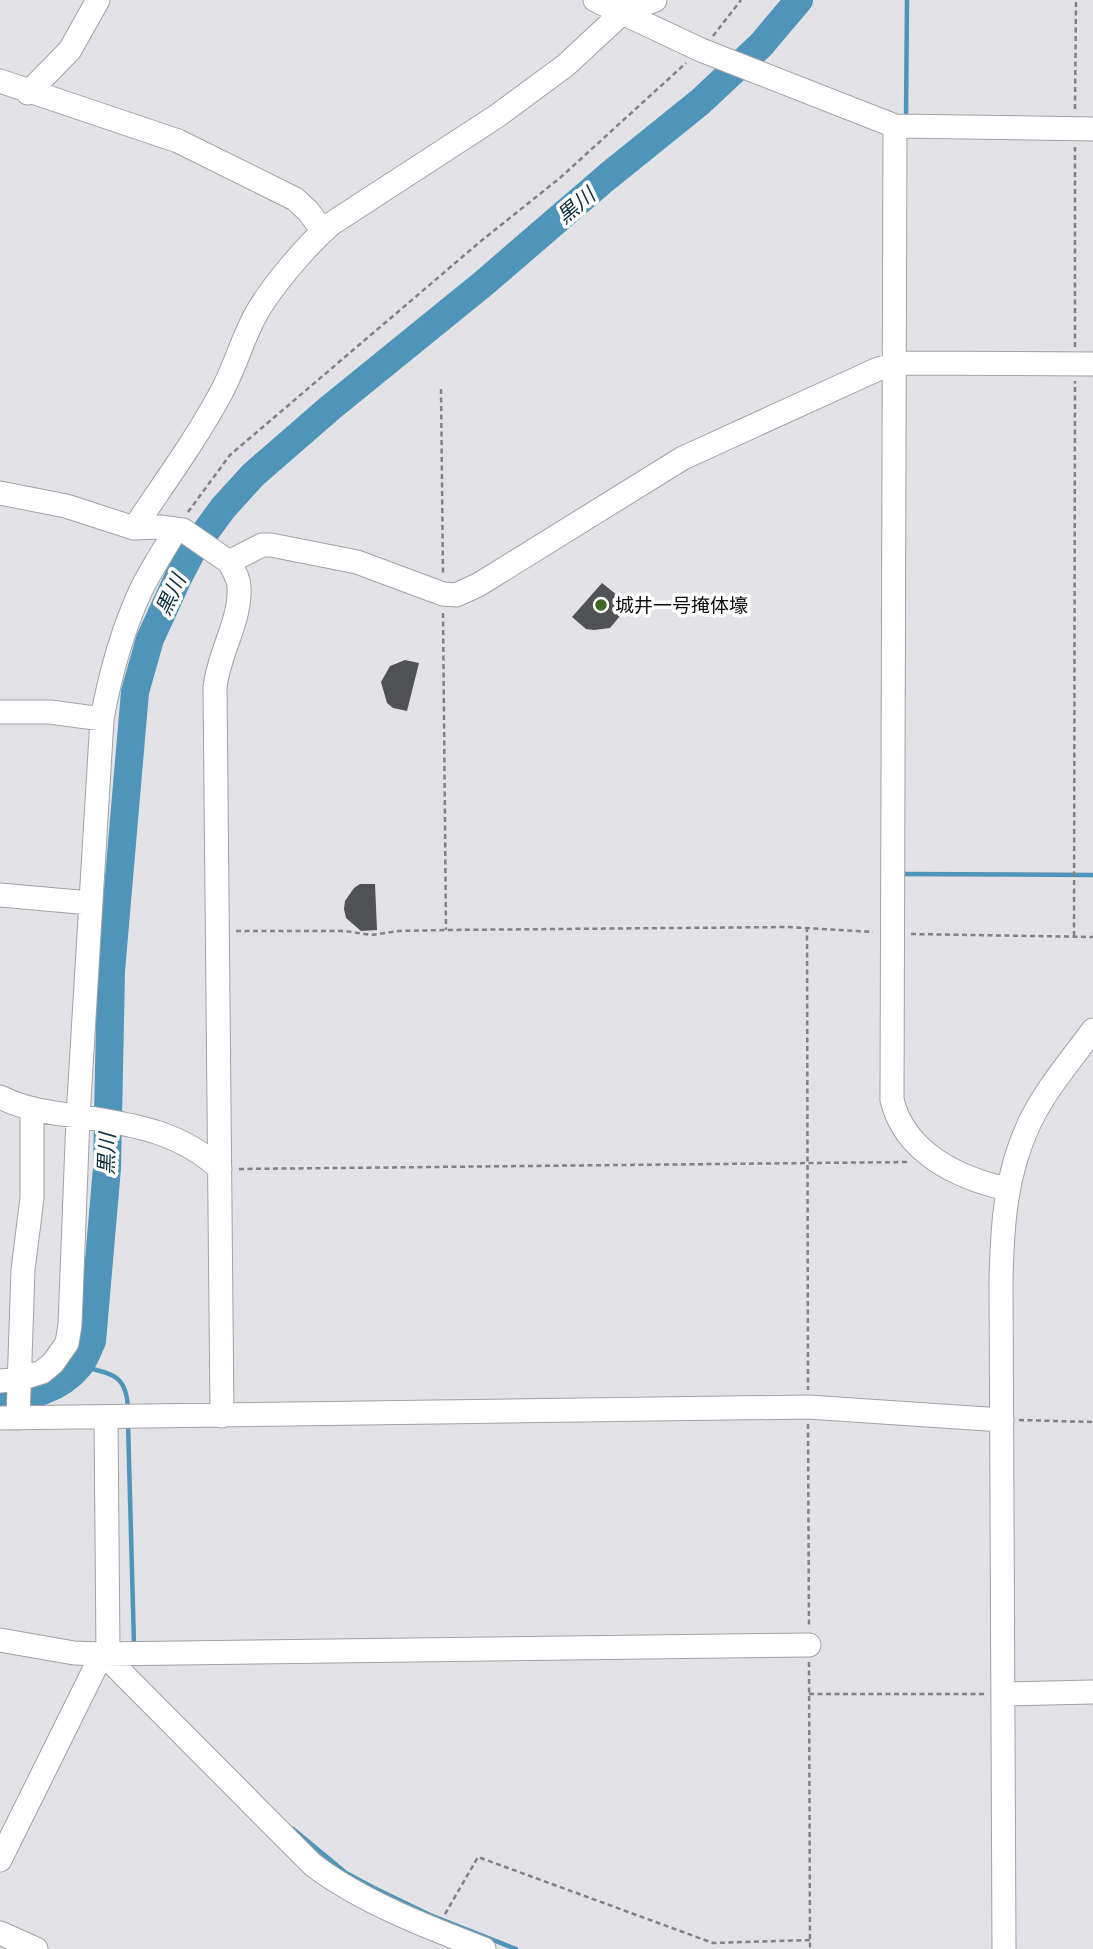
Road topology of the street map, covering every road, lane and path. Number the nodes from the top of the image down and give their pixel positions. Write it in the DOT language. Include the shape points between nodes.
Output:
graph roads {
  1 [pos="98,0"];
  2 [pos="595,0"];
  3 [pos="655,0"];
  4 [pos="741,0"];
  5 [pos="1076,0"];
  6 [pos="623,12"];
  7 [pos="701,50"];
  8 [pos="0,82"];
  9 [pos="28,93"];
  10 [pos="895,126"];
  11 [pos="1084,129"];
  12 [pos="323,231"];
  13 [pos="1084,364"];
  14 [pos="894,365"];
  15 [pos="441,389"];
  16 [pos="0,493"];
  17 [pos="134,528"];
  18 [pos="180,529"];
  19 [pos="225,560"];
  20 [pos="443,594"];
  21 [pos="0,712"];
  22 [pos="102,719"];
  23 [pos="0,895"];
  24 [pos="90,903"];
  25 [pos="807,928"];
  26 [pos="446,930"];
  27 [pos="219,931"];
  28 [pos="892,934"];
  29 [pos="1074,936"];
  30 [pos="1093,937"];
  31 [pos="1093,1030"];
  32 [pos="0,1097"];
  33 [pos="32,1110"];
  34 [pos="80,1117"];
  35 [pos="936,1161"];
  36 [pos="807,1164"];
  37 [pos="220,1169"];
  38 [pos="1007,1189"];
  39 [pos="13,1382"];
  40 [pos="808,1407"];
  41 [pos="12,1415"];
  42 [pos="222,1416"];
  43 [pos="118,1418"];
  44 [pos="1002,1420"];
  45 [pos="1093,1422"];
  46 [pos="0,1640"];
  47 [pos="809,1645"];
  48 [pos="105,1653"];
  49 [pos="1093,1692"];
  50 [pos="809,1694"];
  51 [pos="1003,1694"];
  52 [pos="0,1860"];
  53 [pos="438,1931"];
  54 [pos="0,1933"];
  55 [pos="810,1940"];
  56 [pos="36,1949"];
  57 [pos="484,1949"];
  58 [pos="810,1949"];
  59 [pos="1004,1949"];
  1 -- 9 [label="street" via="70,50"];
  2 -- 6 [label="street"];
  3 -- 6 [label="street"];
  4 -- 7 [label="path"];
  5 -- 11 [label="path"];
  6 -- 7 [label="street"];
  6 -- 12 [label="street" via="587,47 506,110"];
  7 -- 10 [label="street"];
  7 -- 18 [label="path" via="561,177 230,455"];
  8 -- 9 [label="street"];
  9 -- 12 [label="street" via="189,146 295,199"];
  10 -- 11 [label="street"];
  10 -- 14 [label="street"];
  11 -- 13 [label="path"];
  12 -- 17 [label="street" via="256,314 198,434"];
  13 -- 14 [label="street"];
  13 -- 29 [label="path"];
  14 -- 20 [label="street" via="683,458 478,585 456,595"];
  14 -- 28 [label="street"];
  15 -- 20 [label="path"];
  16 -- 17 [label="street" via="66,506"];
  17 -- 18 [label="street"];
  18 -- 19 [label="street"];
  18 -- 22 [label="street" via="142,589 111,676"];
  19 -- 20 [label="street" via="262,545 278,545 358,562"];
  19 -- 27 [label="street" via="240,585 215,688"];
  20 -- 26 [label="path"];
  21 -- 22 [label="street"];
  22 -- 24 [label="street"];
  23 -- 24 [label="street"];
  24 -- 34 [label="street"];
  25 -- 26 [label="path"];
  25 -- 28 [label="path"];
  25 -- 36 [label="path"];
  26 -- 27 [label="path" via="371,935"];
  27 -- 37 [label="street"];
  28 -- 29 [label="path"];
  28 -- 35 [label="street" via="892,1100 902,1126"];
  29 -- 30 [label="path"];
  31 -- 38 [label="street" via="1029,1123"];
  32 -- 33 [label="street"];
  33 -- 34 [label="street"];
  33 -- 39 [label="street" via="32,1198"];
  34 -- 37 [label="street" via="165,1134 188,1143"];
  34 -- 39 [label="street" via="66,1343 42,1372"];
  35 -- 36 [label="path"];
  35 -- 38 [label="street" via="972,1179"];
  36 -- 37 [label="path"];
  36 -- 40 [label="path"];
  37 -- 42 [label="street"];
  38 -- 44 [label="street" via="1001,1283"];
  39 -- 41 [label="street"];
  40 -- 42 [label="street"];
  40 -- 44 [label="street"];
  40 -- 47 [label="path"];
  41 -- 43 [label="street"];
  42 -- 43 [label="street"];
  43 -- 48 [label="street"];
  44 -- 45 [label="path"];
  44 -- 51 [label="street"];
  46 -- 48 [label="street" via="74,1654"];
  47 -- 48 [label="street"];
  47 -- 50 [label="path"];
  48 -- 52 [label="street"];
  48 -- 53 [label="street" via="313,1866"];
  49 -- 51 [label="street"];
  50 -- 51 [label="path"];
  50 -- 55 [label="path"];
  51 -- 59 [label="street"];
  53 -- 55 [label="path" via="478,1857 713,1943"];
  53 -- 57 [label="street"];
  54 -- 56 [label="street"];
  55 -- 58 [label="path"];
}
